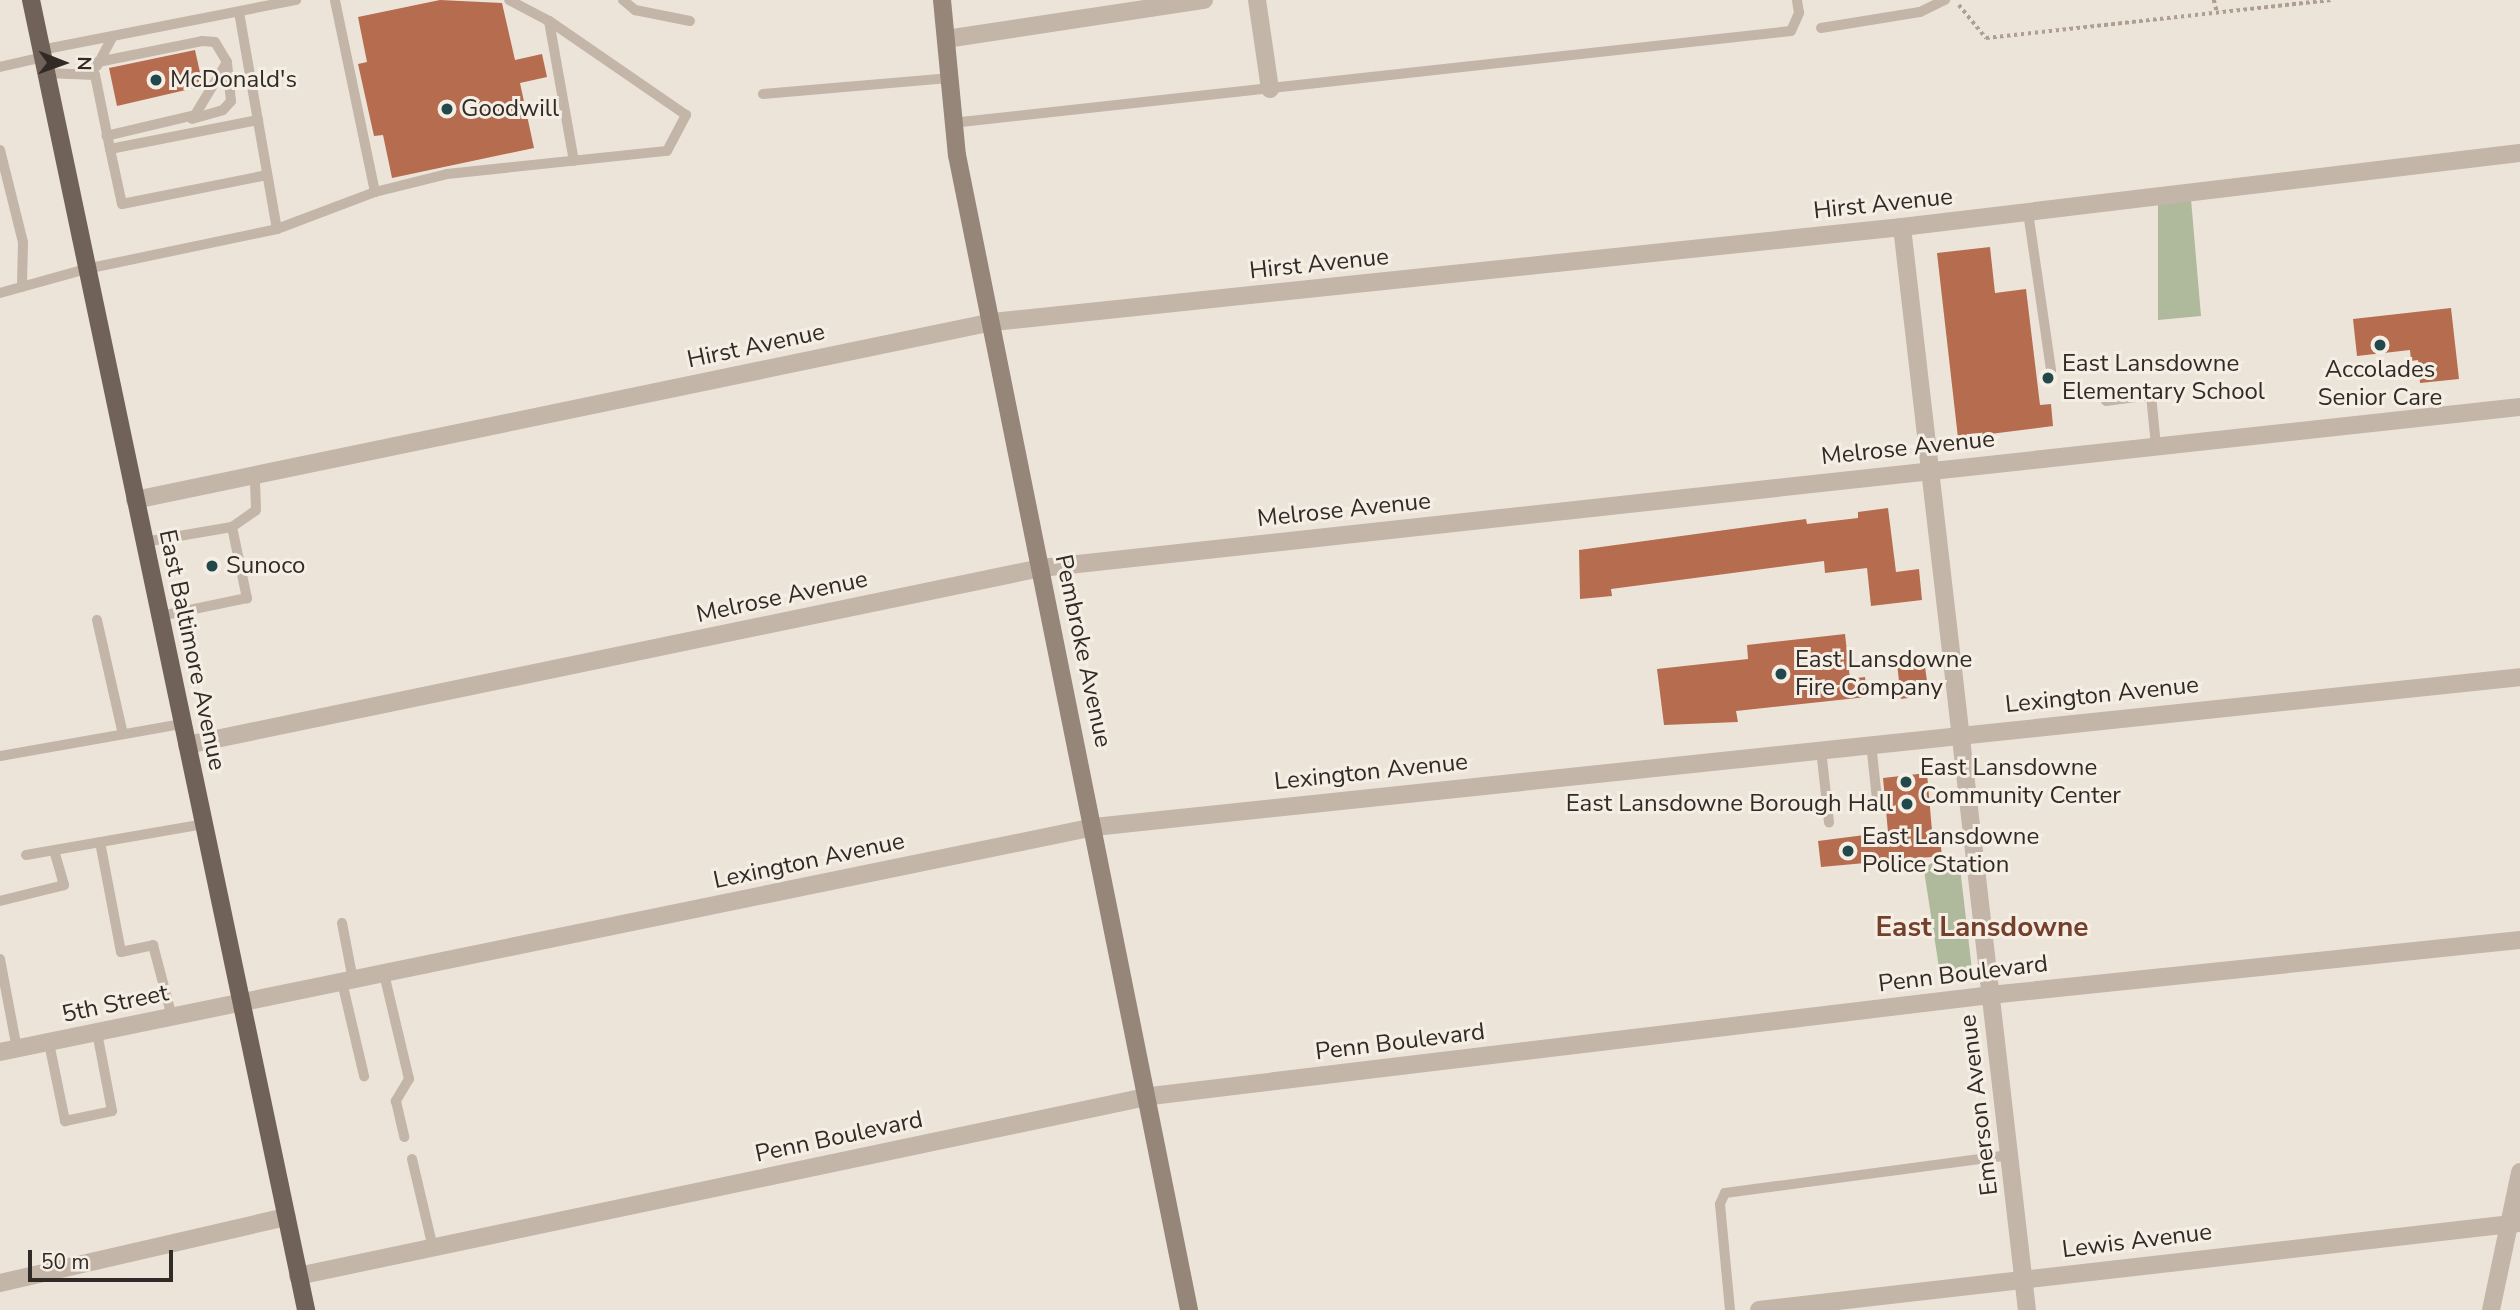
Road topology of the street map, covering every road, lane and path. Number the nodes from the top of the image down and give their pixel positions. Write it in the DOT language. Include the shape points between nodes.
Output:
graph roads {
  1 [pos="31,0"];
  2 [pos="296,0"];
  3 [pos="335,0"];
  4 [pos="509,0"];
  5 [pos="624,0"];
  6 [pos="942,0"];
  7 [pos="1203,0"];
  8 [pos="1257,0"];
  9 [pos="1797,0"];
  10 [pos="1945,0"];
  11 [pos="1955,0"];
  12 [pos="2214,0"];
  13 [pos="2331,0"];
  14 [pos="239,12"];
  15 [pos="2217,12"];
  16 [pos="549,20"];
  17 [pos="690,21"];
  18 [pos="1821,28"];
  19 [pos="112,38"];
  20 [pos="946,39"];
  21 [pos="43,60"];
  22 [pos="98,62"];
  23 [pos="227,62"];
  24 [pos="0,66"];
  25 [pos="95,75"];
  26 [pos="948,78"];
  27 [pos="1270,89"];
  28 [pos="763,94"];
  29 [pos="258,120"];
  30 [pos="182,121"];
  31 [pos="952,123"];
  32 [pos="107,136"];
  33 [pos="110,149"];
  34 [pos="0,150"];
  35 [pos="2520,153"];
  36 [pos="574,161"];
  37 [pos="267,175"];
  38 [pos="375,191"];
  39 [pos="2028,212"];
  40 [pos="1902,227"];
  41 [pos="277,229"];
  42 [pos="86,268"];
  43 [pos="22,287"];
  44 [pos="0,293"];
  45 [pos="993,322"];
  46 [pos="2051,370"];
  47 [pos="2106,401"];
  48 [pos="2520,407"];
  49 [pos="2156,446"];
  50 [pos="1929,470"];
  51 [pos="255,475"];
  52 [pos="135,500"];
  53 [pos="232,527"];
  54 [pos="144,542"];
  55 [pos="1041,568"];
  56 [pos="160,616"];
  57 [pos="97,620"];
  58 [pos="2520,677"];
  59 [pos="182,724"];
  60 [pos="122,734"];
  61 [pos="1960,734"];
  62 [pos="1871,744"];
  63 [pos="187,746"];
  64 [pos="1821,749"];
  65 [pos="0,756"];
  66 [pos="1878,809"];
  67 [pos="1829,822"];
  68 [pos="203,824"];
  69 [pos="1094,827"];
  70 [pos="100,842"];
  71 [pos="54,850"];
  72 [pos="26,855"];
  73 [pos="0,901"];
  74 [pos="342,923"];
  75 [pos="2520,940"];
  76 [pos="0,959"];
  77 [pos="384,974"];
  78 [pos="348,981"];
  79 [pos="1990,995"];
  80 [pos="241,1003"];
  81 [pos="172,1017"];
  82 [pos="97,1032"];
  83 [pos="49,1043"];
  84 [pos="8,1051"];
  85 [pos="364,1076"];
  86 [pos="1151,1096"];
  87 [pos="404,1137"];
  88 [pos="2009,1155"];
  89 [pos="412,1159"];
  90 [pos="2520,1172"];
  91 [pos="286,1217"];
  92 [pos="2515,1222"];
  93 [pos="433,1248"];
  94 [pos="299,1276"];
  95 [pos="2024,1279"];
  96 [pos="0,1283"];
  97 [pos="306,1310"];
  98 [pos="1189,1310"];
  99 [pos="1730,1310"];
  100 [pos="1759,1310"];
  101 [pos="2027,1310"];
  102 [pos="2491,1310"];
  1 -- 21 [label="main road, East Baltimore Avenue"];
  2 -- 14 [label="lane"];
  3 -- 38 [label="lane"];
  4 -- 16 [label="lane"];
  5 -- 17 [label="lane" via="635,10"];
  6 -- 20 [label="street, Pembroke Avenue"];
  7 -- 20 [label="street"];
  8 -- 27 [label="street"];
  9 -- 27 [label="lane" via="1799,13 1791,32"];
  10 -- 18 [label="lane" via="1920,12"];
  11 -- 15 [label="path" via="1986,38"];
  12 -- 15 [label="path"];
  13 -- 15 [label="path"];
  14 -- 19 [label="lane"];
  14 -- 29 [label="lane"];
  16 -- 36 [label="lane"];
  16 -- 36 [label="lane" via="686,115 667,151"];
  19 -- 21 [label="lane"];
  19 -- 22 [label="lane"];
  20 -- 26 [label="street, Pembroke Avenue"];
  21 -- 24 [label="lane"];
  21 -- 25 [label="lane"];
  21 -- 42 [label="main road, East Baltimore Avenue"];
  22 -- 23 [label="lane" via="202,41 215,42"];
  22 -- 25 [label="lane"];
  23 -- 30 [label="lane" via="203,105"];
  23 -- 30 [label="lane" via="231,101 223,110"];
  25 -- 32 [label="lane"];
  26 -- 28 [label="lane"];
  26 -- 31 [label="street, Pembroke Avenue"];
  27 -- 31 [label="lane"];
  29 -- 33 [label="lane"];
  29 -- 37 [label="lane"];
  30 -- 32 [label="lane"];
  31 -- 45 [label="street, Pembroke Avenue"];
  32 -- 33 [label="lane"];
  33 -- 37 [label="lane" via="122,205"];
  34 -- 43 [label="lane" via="23,242"];
  35 -- 39 [label="street, Hirst Avenue"];
  36 -- 38 [label="lane" via="447,174"];
  37 -- 41 [label="lane"];
  38 -- 41 [label="lane"];
  39 -- 40 [label="street, Hirst Avenue"];
  39 -- 46 [label="lane"];
  40 -- 45 [label="street, Hirst Avenue"];
  40 -- 50 [label="street, Emerson Avenue"];
  41 -- 42 [label="lane"];
  42 -- 43 [label="lane"];
  42 -- 52 [label="main road, East Baltimore Avenue"];
  43 -- 44 [label="lane"];
  45 -- 51 [label="street, Hirst Avenue"];
  45 -- 55 [label="street, Pembroke Avenue"];
  47 -- 49 [label="lane" via="2151,395"];
  48 -- 49 [label="street, Melrose Avenue"];
  49 -- 50 [label="street, Melrose Avenue"];
  50 -- 55 [label="street, Melrose Avenue"];
  50 -- 61 [label="street, Emerson Avenue"];
  51 -- 52 [label="street, Hirst Avenue"];
  51 -- 53 [label="lane" via="256,510"];
  52 -- 54 [label="main road, East Baltimore Avenue"];
  53 -- 54 [label="lane"];
  53 -- 56 [label="lane" via="247,598"];
  54 -- 56 [label="main road, East Baltimore Avenue"];
  55 -- 63 [label="street, Melrose Avenue"];
  55 -- 69 [label="street, Pembroke Avenue"];
  56 -- 59 [label="main road, East Baltimore Avenue"];
  57 -- 60 [label="lane"];
  58 -- 61 [label="street, Lexington Avenue"];
  59 -- 60 [label="lane"];
  59 -- 63 [label="main road, East Baltimore Avenue"];
  60 -- 65 [label="lane"];
  61 -- 62 [label="street, Lexington Avenue"];
  61 -- 79 [label="street, Emerson Avenue"];
  62 -- 64 [label="street, Lexington Avenue"];
  62 -- 66 [label="lane"];
  63 -- 68 [label="main road, East Baltimore Avenue"];
  64 -- 67 [label="lane"];
  64 -- 69 [label="street, Lexington Avenue"];
  68 -- 70 [label="lane"];
  68 -- 80 [label="main road, East Baltimore Avenue"];
  69 -- 77 [label="street, Lexington Avenue"];
  69 -- 86 [label="street, Pembroke Avenue"];
  70 -- 71 [label="lane"];
  70 -- 81 [label="lane" via="121,952 153,945"];
  71 -- 72 [label="lane"];
  71 -- 73 [label="lane" via="64,886"];
  74 -- 78 [label="lane"];
  75 -- 79 [label="street, Penn Boulevard"];
  76 -- 84 [label="lane"];
  77 -- 78 [label="street, Lexington Avenue"];
  77 -- 87 [label="lane" via="408,1079 396,1101"];
  78 -- 80 [label="street, Lexington Avenue"];
  78 -- 85 [label="lane"];
  79 -- 86 [label="street, Penn Boulevard"];
  79 -- 88 [label="street, Emerson Avenue"];
  80 -- 81 [label="street, 5th Street"];
  80 -- 91 [label="main road, East Baltimore Avenue"];
  81 -- 82 [label="street, 5th Street"];
  82 -- 83 [label="street, 5th Street"];
  82 -- 83 [label="lane" via="112,1111 65,1121"];
  83 -- 84 [label="street, 5th Street"];
  86 -- 93 [label="street, Penn Boulevard"];
  86 -- 98 [label="street, Pembroke Avenue"];
  88 -- 95 [label="street, Emerson Avenue"];
  88 -- 99 [label="lane" via="1725,1193 1720,1204"];
  89 -- 93 [label="lane"];
  90 -- 92 [label="street"];
  91 -- 94 [label="main road, East Baltimore Avenue"];
  91 -- 96 [label="street"];
  92 -- 95 [label="street, Lewis Avenue"];
  92 -- 102 [label="street"];
  93 -- 94 [label="street, Penn Boulevard"];
  94 -- 97 [label="main road, East Baltimore Avenue"];
  95 -- 100 [label="street, Lewis Avenue"];
  95 -- 101 [label="street, Emerson Avenue"];
}
